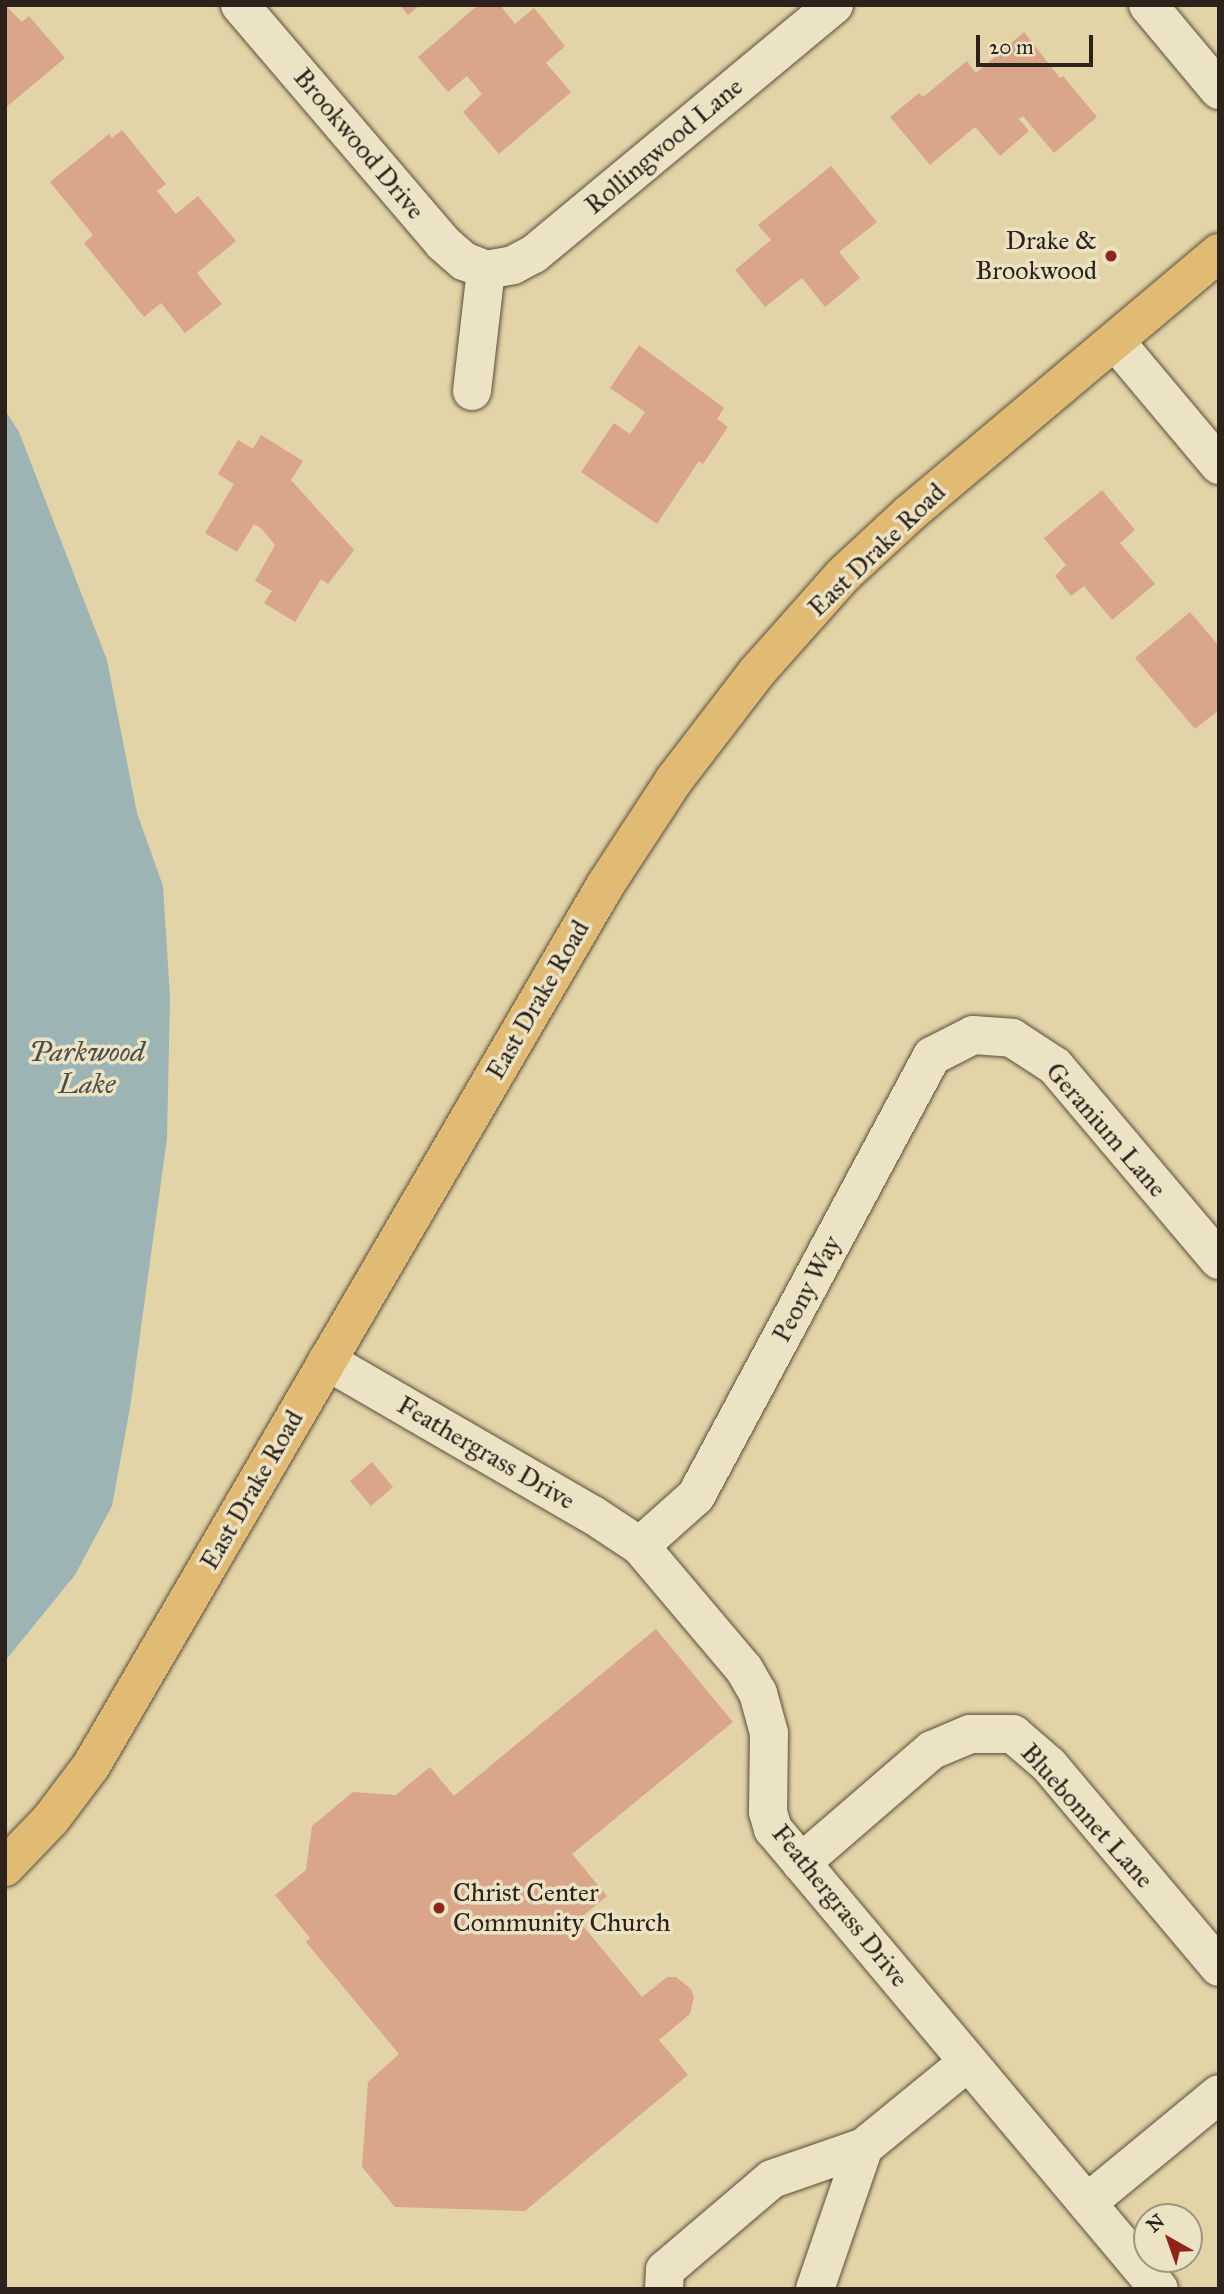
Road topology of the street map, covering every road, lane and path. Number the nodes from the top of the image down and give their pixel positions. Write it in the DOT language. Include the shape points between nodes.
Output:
graph roads {
  1 [pos="240,5"];
  2 [pos="834,5"];
  3 [pos="1148,5"];
  4 [pos="1219,90"];
  5 [pos="1219,253"];
  6 [pos="486,270"];
  7 [pos="1115,341"];
  8 [pos="472,391"];
  9 [pos="1219,465"];
  10 [pos="973,1035"];
  11 [pos="1219,1260"];
  12 [pos="327,1361"];
  13 [pos="640,1546"];
  14 [pos="801,1863"];
  15 [pos="5,1867"];
  16 [pos="1219,1967"];
  17 [pos="968,2062"];
  18 [pos="1219,2094"];
  19 [pos="864,2147"];
  20 [pos="1087,2203"];
  21 [pos="664,2289"];
  22 [pos="815,2289"];
  23 [pos="1159,2289"];
  1 -- 6 [label="street, Brookwood Drive" via="443,243 464,261"];
  2 -- 6 [label="street, Rollingwood Lane" via="534,254 513,265"];
  3 -- 4 [label="street"];
  5 -- 7 [label="main road, East Drake Road"];
  6 -- 8 [label="street"];
  7 -- 9 [label="street"];
  7 -- 12 [label="main road, East Drake Road" via="842,576 756,673 674,780 606,884"];
  10 -- 11 [label="street, Geranium Lane" via="1012,1038 1055,1066"];
  10 -- 13 [label="street, Peony Way" via="932,1056 696,1496"];
  12 -- 13 [label="street, Feathergrass Drive"];
  12 -- 15 [label="main road, East Drake Road" via="91,1766 51,1819"];
  13 -- 14 [label="street, Feathergrass Drive" via="744,1669 758,1693 769,1733 768,1812 773,1829"];
  14 -- 16 [label="street, Bluebonnet Lane" via="933,1750 970,1734 1013,1734 1049,1765"];
  14 -- 17 [label="street, Feathergrass Drive"];
  17 -- 19 [label="street"];
  17 -- 20 [label="street, Feathergrass Drive"];
  18 -- 20 [label="street"];
  19 -- 21 [label="street" via="772,2179 665,2270"];
  19 -- 22 [label="street"];
  20 -- 23 [label="street, Feathergrass Drive"];
}
